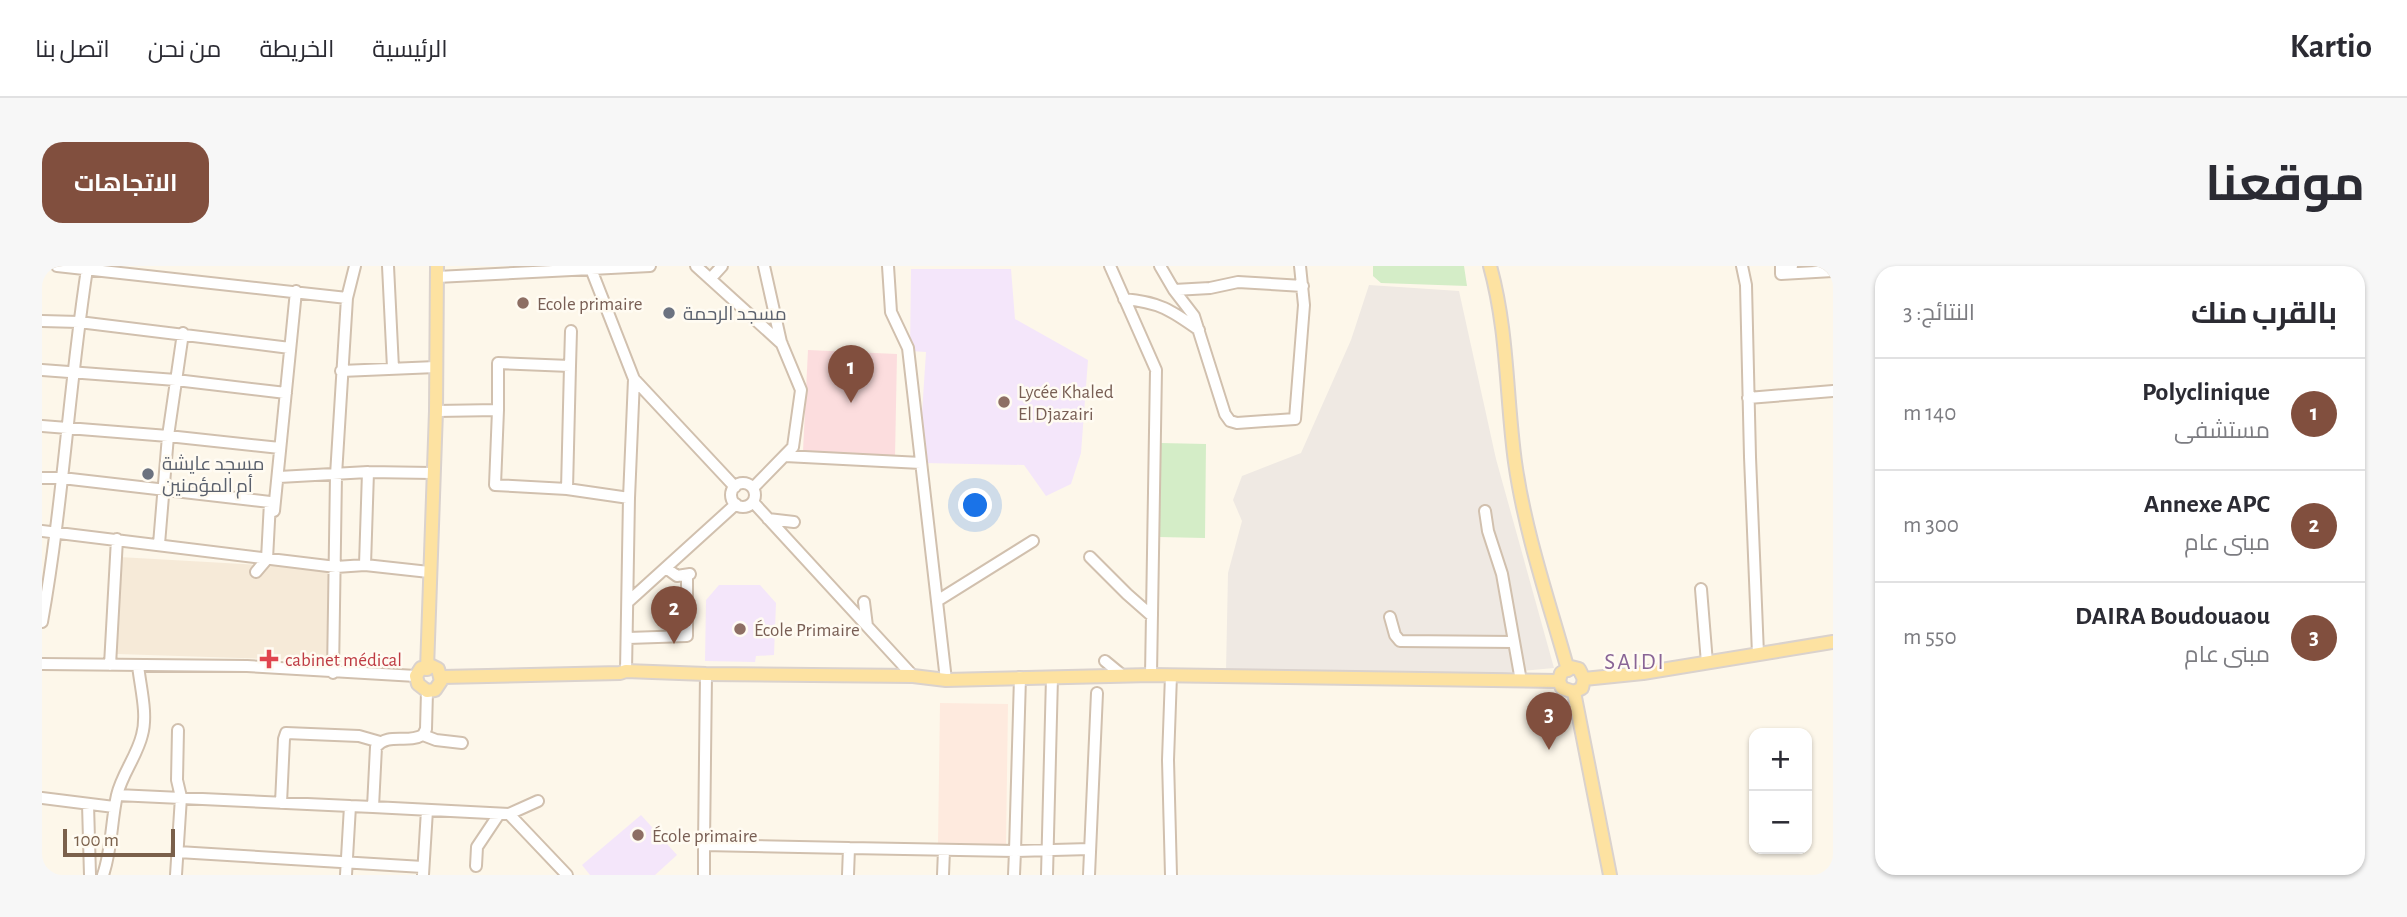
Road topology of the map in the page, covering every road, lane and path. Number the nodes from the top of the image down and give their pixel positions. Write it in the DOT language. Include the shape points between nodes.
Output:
graph roads {
  1 [pos="57,266"];
  2 [pos="355,266"];
  3 [pos="388,266"];
  4 [pos="650,266"];
  5 [pos="696,266"];
  6 [pos="722,266"];
  7 [pos="764,266"];
  8 [pos="888,266"];
  9 [pos="1110,266"];
  10 [pos="1160,266"];
  11 [pos="1300,266"];
  12 [pos="1490,266"];
  13 [pos="1742,266"];
  14 [pos="1792,266"];
  15 [pos="577,267"];
  16 [pos="87,269"];
  17 [pos="489,269"];
  18 [pos="591,270"];
  19 [pos="437,271"];
  20 [pos="1833,271"];
  21 [pos="711,278"];
  22 [pos="1303,286"];
  23 [pos="1174,290"];
  24 [pos="296,291"];
  25 [pos="347,298"];
  26 [pos="1124,299"];
  27 [pos="42,321"];
  28 [pos="79,322"];
  29 [pos="1199,330"];
  30 [pos="571,331"];
  31 [pos="183,334"];
  32 [pos="782,345"];
  33 [pos="290,348"];
  34 [pos="570,366"];
  35 [pos="393,368"];
  36 [pos="436,368"];
  37 [pos="42,370"];
  38 [pos="73,371"];
  39 [pos="341,371"];
  40 [pos="634,379"];
  41 [pos="176,380"];
  42 [pos="1833,391"];
  43 [pos="286,393"];
  44 [pos="1748,398"];
  45 [pos="498,410"];
  46 [pos="436,411"];
  47 [pos="42,426"];
  48 [pos="67,426"];
  49 [pos="168,436"];
  50 [pos="280,448"];
  51 [pos="785,456"];
  52 [pos="921,463"];
  53 [pos="368,472"];
  54 [pos="432,473"];
  55 [pos="336,475"];
  56 [pos="279,477"];
  57 [pos="42,478"];
  58 [pos="62,478"];
  59 [pos="735,487"];
  60 [pos="753,488"];
  61 [pos="567,489"];
  62 [pos="163,490"];
  63 [pos="629,498"];
  64 [pos="753,502"];
  65 [pos="736,504"];
  66 [pos="1485,511"];
  67 [pos="768,519"];
  68 [pos="794,522"];
  69 [pos="42,531"];
  70 [pos="55,532"];
  71 [pos="117,539"];
  72 [pos="1033,541"];
  73 [pos="159,544"];
  74 [pos="1090,557"];
  75 [pos="267,559"];
  76 [pos="365,565"];
  77 [pos="336,567"];
  78 [pos="666,568"];
  79 [pos="47,571"];
  80 [pos="256,572"];
  81 [pos="429,572"];
  82 [pos="1700,589"];
  83 [pos="629,601"];
  84 [pos="937,601"];
  85 [pos="864,602"];
  86 [pos="1152,616"];
  87 [pos="1390,617"];
  88 [pos="42,622"];
  89 [pos="867,626"];
  90 [pos="628,638"];
  91 [pos="1514,642"];
  92 [pos="1833,642"];
  93 [pos="1758,654"];
  94 [pos="1105,661"];
  95 [pos="1707,663"];
  96 [pos="42,664"];
  97 [pos="110,664"];
  98 [pos="138,665"];
  99 [pos="1568,670"];
  100 [pos="626,671"];
  101 [pos="421,672"];
  102 [pos="333,673"];
  103 [pos="706,674"];
  104 [pos="1122,675"];
  105 [pos="1152,675"];
  106 [pos="1171,675"];
  107 [pos="913,676"];
  108 [pos="442,677"];
  109 [pos="1020,677"];
  110 [pos="1052,677"];
  111 [pos="1584,679"];
  112 [pos="946,680"];
  113 [pos="1521,681"];
  114 [pos="1559,681"];
  115 [pos="427,691"];
  116 [pos="1574,692"];
  117 [pos="1097,693"];
  118 [pos="178,730"];
  119 [pos="423,735"];
  120 [pos="380,742"];
  121 [pos="462,743"];
  122 [pos="117,795"];
  123 [pos="181,797"];
  124 [pos="42,798"];
  125 [pos="538,801"];
  126 [pos="281,803"];
  127 [pos="88,804"];
  128 [pos="350,806"];
  129 [pos="114,807"];
  130 [pos="373,807"];
  131 [pos="427,810"];
  132 [pos="504,814"];
  133 [pos="704,845"];
  134 [pos="849,848"];
  135 [pos="1090,849"];
  136 [pos="944,850"];
  137 [pos="1015,850"];
  138 [pos="1048,850"];
  139 [pos="177,852"];
  140 [pos="109,858"];
  141 [pos="475,866"];
  142 [pos="346,869"];
  143 [pos="423,871"];
  144 [pos="90,875"];
  145 [pos="103,875"];
  146 [pos="110,875"];
  147 [pos="176,875"];
  148 [pos="567,875"];
  149 [pos="704,875"];
  150 [pos="848,875"];
  151 [pos="943,875"];
  152 [pos="1014,875"];
  153 [pos="1047,875"];
  154 [pos="1089,875"];
  155 [pos="1171,875"];
  156 [pos="1610,875"];
  1 -- 16 [label="street"];
  2 -- 25 [label="street"];
  3 -- 35 [label="street"];
  4 -- 18 [label="street"];
  5 -- 21 [label="street"];
  6 -- 21 [label="street"];
  7 -- 32 [label="street"];
  8 -- 52 [label="street" via="891,312 908,348"];
  9 -- 26 [label="street"];
  10 -- 23 [label="street"];
  11 -- 22 [label="street"];
  12 -- 99 [label="main road" via="1501,312 1522,507"];
  13 -- 44 [label="street"];
  14 -- 20 [label="street" via="1781,266 1781,274"];
  15 -- 17 [label="street"];
  15 -- 18 [label="street"];
  16 -- 24 [label="street"];
  16 -- 28 [label="street"];
  17 -- 19 [label="street"];
  18 -- 40 [label="street"];
  19 -- 36 [label="main road"];
  21 -- 32 [label="street"];
  22 -- 23 [label="street" via="1238,282"];
  22 -- 29 [label="street" via="1295,419 1230,421"];
  23 -- 29 [label="street"];
  24 -- 25 [label="street"];
  24 -- 33 [label="street"];
  25 -- 39 [label="street"];
  26 -- 29 [label="street" via="1150,301"];
  26 -- 86 [label="street" via="1156,370"];
  27 -- 28 [label="street"];
  28 -- 31 [label="street"];
  28 -- 38 [label="street"];
  30 -- 34 [label="street"];
  31 -- 33 [label="street"];
  31 -- 41 [label="street"];
  32 -- 51 [label="street" via="801,390 793,447"];
  33 -- 43 [label="street"];
  34 -- 45 [label="street" via="498,363"];
  34 -- 61 [label="street"];
  35 -- 36 [label="street"];
  35 -- 39 [label="street"];
  36 -- 46 [label="main road"];
  37 -- 38 [label="street"];
  38 -- 41 [label="street"];
  38 -- 48 [label="street"];
  39 -- 55 [label="street"];
  40 -- 59 [label="street"];
  40 -- 63 [label="street"];
  41 -- 43 [label="street"];
  41 -- 49 [label="street"];
  42 -- 44 [label="street"];
  43 -- 50 [label="street"];
  44 -- 93 [label="street"];
  45 -- 46 [label="street"];
  45 -- 61 [label="street" via="495,485"];
  46 -- 54 [label="main road"];
  47 -- 48 [label="street"];
  48 -- 49 [label="street"];
  48 -- 58 [label="street"];
  49 -- 50 [label="street"];
  49 -- 62 [label="street"];
  50 -- 56 [label="street"];
  51 -- 52 [label="street"];
  51 -- 60 [label="street"];
  52 -- 84 [label="street"];
  53 -- 54 [label="street"];
  53 -- 55 [label="street"];
  53 -- 76 [label="street"];
  54 -- 81 [label="main road"];
  55 -- 56 [label="street"];
  55 -- 77 [label="street"];
  56 -- 75 [label="street"];
  57 -- 58 [label="street"];
  58 -- 62 [label="street"];
  58 -- 70 [label="street"];
  59 -- 60 [label="street" via="746,483"];
  59 -- 65 [label="street" via="732,498"];
  60 -- 64 [label="street"];
  61 -- 63 [label="street"];
  62 -- 73 [label="street"];
  62 -- 75 [label="street" via="270,502"];
  63 -- 83 [label="street"];
  64 -- 65 [label="street"];
  64 -- 67 [label="street"];
  65 -- 78 [label="street"];
  66 -- 91 [label="street"];
  67 -- 68 [label="street"];
  67 -- 89 [label="street"];
  69 -- 70 [label="street"];
  70 -- 71 [label="street"];
  70 -- 79 [label="street"];
  71 -- 73 [label="street"];
  71 -- 97 [label="street"];
  72 -- 84 [label="street"];
  73 -- 75 [label="street"];
  74 -- 86 [label="street"];
  75 -- 77 [label="street"];
  75 -- 80 [label="street"];
  76 -- 77 [label="street"];
  76 -- 81 [label="street"];
  77 -- 102 [label="street"];
  78 -- 83 [label="street"];
  78 -- 90 [label="street" via="677,576 689,574 687,636"];
  79 -- 88 [label="street"];
  81 -- 101 [label="main road"];
  82 -- 95 [label="street"];
  83 -- 90 [label="street"];
  84 -- 112 [label="street"];
  85 -- 89 [label="street"];
  86 -- 105 [label="street"];
  87 -- 91 [label="street" via="1400,641"];
  89 -- 107 [label="street"];
  90 -- 100 [label="street"];
  91 -- 113 [label="street"];
  92 -- 93 [label="main road"];
  93 -- 95 [label="main road"];
  94 -- 104 [label="street"];
  95 -- 111 [label="main road"];
  96 -- 97 [label="street"];
  97 -- 98 [label="street"];
  98 -- 102 [label="street"];
  98 -- 122 [label="street" via="142,736"];
  99 -- 111 [label="main road" via="1578,669"];
  99 -- 114 [label="main road" via="1563,670"];
  100 -- 103 [label="main road"];
  100 -- 108 [label="main road"];
  101 -- 102 [label="street"];
  101 -- 108 [label="main road" via="430,665"];
  101 -- 115 [label="main road" via="418,684"];
  103 -- 107 [label="main road"];
  103 -- 133 [label="street"];
  104 -- 105 [label="main road"];
  104 -- 110 [label="main road"];
  105 -- 106 [label="main road"];
  106 -- 113 [label="main road"];
  106 -- 155 [label="street"];
  107 -- 112 [label="main road"];
  108 -- 115 [label="main road" via="438,687"];
  109 -- 110 [label="main road"];
  109 -- 112 [label="main road"];
  109 -- 137 [label="street"];
  110 -- 138 [label="street"];
  111 -- 116 [label="main road" via="1582,688"];
  113 -- 114 [label="main road"];
  114 -- 116 [label="main road" via="1562,688"];
  115 -- 119 [label="street"];
  116 -- 156 [label="main road"];
  117 -- 135 [label="street"];
  118 -- 123 [label="street"];
  119 -- 120 [label="street"];
  119 -- 121 [label="street"];
  120 -- 126 [label="street" via="359,736 286,733"];
  120 -- 130 [label="street" via="374,752"];
  122 -- 123 [label="street"];
  122 -- 129 [label="street"];
  123 -- 126 [label="street"];
  123 -- 139 [label="street"];
  124 -- 127 [label="street"];
  125 -- 132 [label="street"];
  126 -- 128 [label="street"];
  127 -- 129 [label="street"];
  127 -- 144 [label="street"];
  128 -- 130 [label="street"];
  128 -- 142 [label="street"];
  129 -- 140 [label="street"];
  130 -- 131 [label="street"];
  131 -- 132 [label="street"];
  131 -- 143 [label="street"];
  132 -- 141 [label="street" via="477,847"];
  132 -- 148 [label="street"];
  133 -- 134 [label="street"];
  133 -- 149 [label="street"];
  134 -- 136 [label="street"];
  134 -- 150 [label="street"];
  135 -- 138 [label="street"];
  135 -- 154 [label="street"];
  136 -- 137 [label="street"];
  136 -- 151 [label="street"];
  137 -- 138 [label="street"];
  137 -- 152 [label="street"];
  138 -- 153 [label="street"];
  139 -- 142 [label="street"];
  139 -- 147 [label="street"];
  140 -- 145 [label="street"];
  140 -- 146 [label="street"];
  142 -- 143 [label="street"];
}
